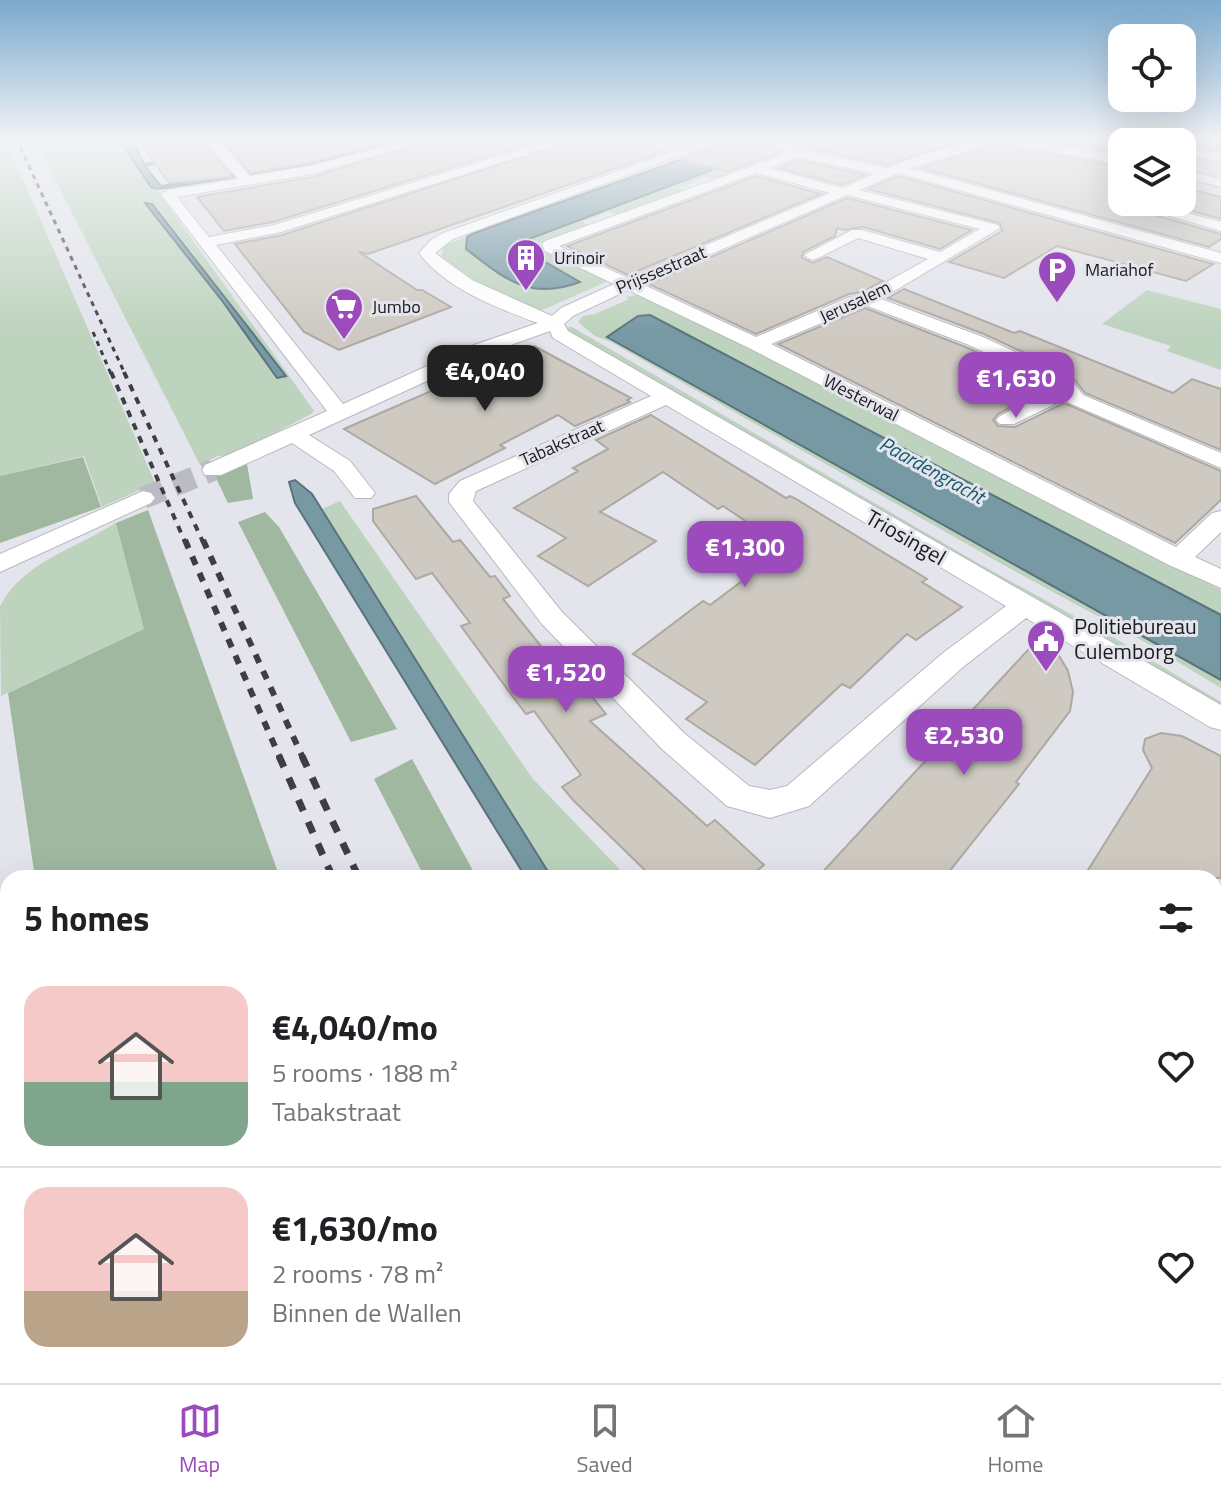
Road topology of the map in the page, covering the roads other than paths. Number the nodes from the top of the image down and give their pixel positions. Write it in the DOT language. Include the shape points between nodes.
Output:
graph roads {
  1 [pos="175,203"];
  2 [pos="362,203"];
  3 [pos="540,203"];
  4 [pos="664,203"];
  5 [pos="817,203"];
  6 [pos="890,203"];
  7 [pos="1015,203"];
  8 [pos="1108,203"];
  9 [pos="1181,216"];
  10 [pos="1071,217"];
  11 [pos="1221,227"];
  12 [pos="205,242"];
  13 [pos="812,255"];
  14 [pos="940,257"];
  15 [pos="1221,258"];
  16 [pos="628,284"];
  17 [pos="867,300"];
  18 [pos="555,323"];
  19 [pos="756,344"];
  20 [pos="1070,392"];
  21 [pos="666,397"];
  22 [pos="339,412"];
  23 [pos="1007,420"];
  24 [pos="295,435"];
  25 [pos="1221,461"];
  26 [pos="213,470"];
  27 [pos="363,493"];
  28 [pos="143,498"];
  29 [pos="1221,518"];
  30 [pos="1178,559"];
  31 [pos="0,564"];
  32 [pos="1221,580"];
  33 [pos="1024,606"];
  34 [pos="1221,719"];
  1 -- 12 [label="street"];
  2 -- 12 [label="street" via="276,229"];
  3 -- 18 [label="street, Triosingel" via="448,236 427,253 434,264 498,300"];
  4 -- 16 [label="street, Westerwal" via="550,244"];
  5 -- 16 [label="street, Prijssestraat"];
  6 -- 14 [label="street, Jerusalem" via="993,228"];
  7 -- 10 [label="street"];
  8 -- 10 [label="street"];
  9 -- 11 [label="street"];
  10 -- 15 [label="street"];
  12 -- 22 [label="street"];
  13 -- 14 [label="street" via="857,233"];
  14 -- 17 [label="street, Jerusalem"];
  16 -- 18 [label="street, Prijssestraat" via="567,312"];
  16 -- 19 [label="street, Westerwal"];
  17 -- 19 [label="street, Jerusalem"];
  17 -- 20 [label="street" via="976,341 1062,381"];
  18 -- 21 [label="street, Triosingel" via="560,334"];
  18 -- 22 [label="street, Prijssestraat" via="481,349"];
  19 -- 30 [label="street, Westerwal"];
  20 -- 23 [label="street"];
  20 -- 25 [label="street"];
  21 -- 33 [label="street, Triosingel"];
  21 -- 33 [label="street, Tabakstraat" via="468,486 461,502 552,618 673,741 739,797 770,804 797,797 953,660"];
  22 -- 24 [label="street, Prijssestraat"];
  24 -- 26 [label="street, Prijssestraat"];
  24 -- 27 [label="street" via="342,466"];
  28 -- 31 [label="street"];
  29 -- 30 [label="street"];
  30 -- 32 [label="street, Westerwal"];
  33 -- 34 [label="street, Triosingel"];
}
